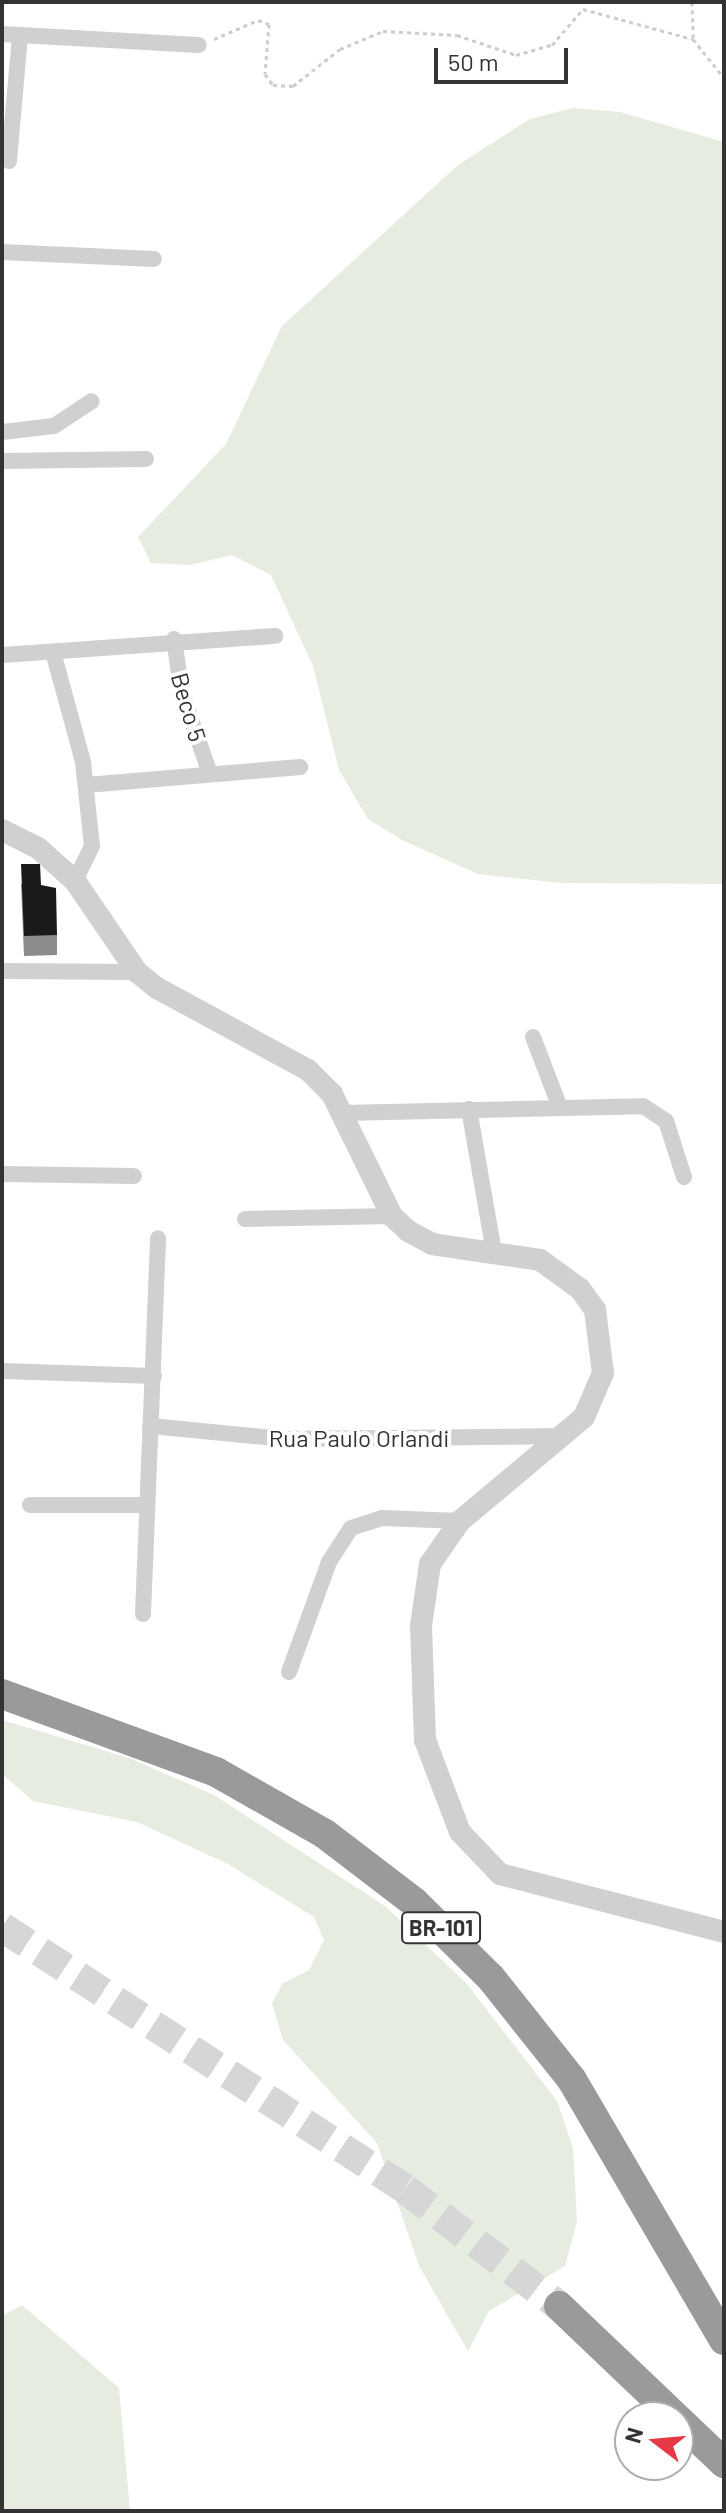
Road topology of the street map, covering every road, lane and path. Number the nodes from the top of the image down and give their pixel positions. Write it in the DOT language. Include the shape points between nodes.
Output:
graph roads {
  1 [pos="692,2"];
  2 [pos="2,34"];
  3 [pos="20,35"];
  4 [pos="693,39"];
  5 [pos="199,45"];
  6 [pos="724,78"];
  7 [pos="9,161"];
  8 [pos="2,252"];
  9 [pos="154,259"];
  10 [pos="92,401"];
  11 [pos="2,432"];
  12 [pos="146,459"];
  13 [pos="2,461"];
  14 [pos="275,636"];
  15 [pos="174,639"];
  16 [pos="53,652"];
  17 [pos="2,655"];
  18 [pos="300,767"];
  19 [pos="210,774"];
  20 [pos="86,785"];
  21 [pos="2,830"];
  22 [pos="75,881"];
  23 [pos="2,971"];
  24 [pos="137,972"];
  25 [pos="533,1037"];
  26 [pos="559,1105"];
  27 [pos="469,1109"];
  28 [pos="343,1113"];
  29 [pos="2,1174"];
  30 [pos="134,1176"];
  31 [pos="684,1177"];
  32 [pos="392,1216"];
  33 [pos="245,1219"];
  34 [pos="158,1238"];
  35 [pos="494,1252"];
  36 [pos="2,1371"];
  37 [pos="154,1376"];
  38 [pos="150,1426"];
  39 [pos="569,1436"];
  40 [pos="30,1505"];
  41 [pos="142,1505"];
  42 [pos="460,1521"];
  43 [pos="143,1614"];
  44 [pos="289,1672"];
  45 [pos="2,1694"];
  46 [pos="724,1932"];
  47 [pos="559,2306"];
  48 [pos="724,2340"];
  49 [pos="724,2463"];
  1 -- 4 [label="path"];
  2 -- 3 [label="street"];
  3 -- 5 [label="street"];
  3 -- 7 [label="street"];
  4 -- 5 [label="path" via="583,9 552,45 516,55 457,35 383,31 340,49 293,86 273,85 265,74 269,24 258,20"];
  4 -- 6 [label="path"];
  8 -- 9 [label="street"];
  10 -- 11 [label="street" via="54,426"];
  12 -- 13 [label="street"];
  14 -- 15 [label="street"];
  15 -- 16 [label="street"];
  15 -- 19 [label="street, Beco 5" via="182,693"];
  16 -- 17 [label="street"];
  16 -- 20 [label="street"];
  18 -- 19 [label="street"];
  19 -- 20 [label="street"];
  20 -- 22 [label="street" via="92,846"];
  21 -- 22 [label="street" via="38,848"];
  22 -- 24 [label="street"];
  23 -- 24 [label="street"];
  24 -- 28 [label="street" via="282,1052"];
  25 -- 26 [label="street"];
  26 -- 27 [label="street"];
  26 -- 31 [label="street" via="658,1111"];
  27 -- 28 [label="street"];
  27 -- 35 [label="street"];
  28 -- 32 [label="street"];
  29 -- 30 [label="street"];
  32 -- 33 [label="street"];
  32 -- 35 [label="street" via="432,1244"];
  34 -- 37 [label="street"];
  35 -- 39 [label="street" via="540,1260 580,1289 595,1310 603,1373"];
  36 -- 37 [label="street"];
  37 -- 38 [label="street"];
  38 -- 39 [label="street, Rua Paulo Orlandi" via="286,1439"];
  38 -- 41 [label="street"];
  39 -- 42 [label="street"];
  40 -- 41 [label="street"];
  41 -- 43 [label="street"];
  42 -- 44 [label="street" via="382,1518 351,1528 329,1562"];
  42 -- 46 [label="street" via="430,1564 424,1592 421,1711 460,1832 500,1874"];
  45 -- 48 [label="highway, BR-101" via="216,1772 325,1834 414,1902 491,1978 572,2080"];
  47 -- 49 [label="highway"];
}
